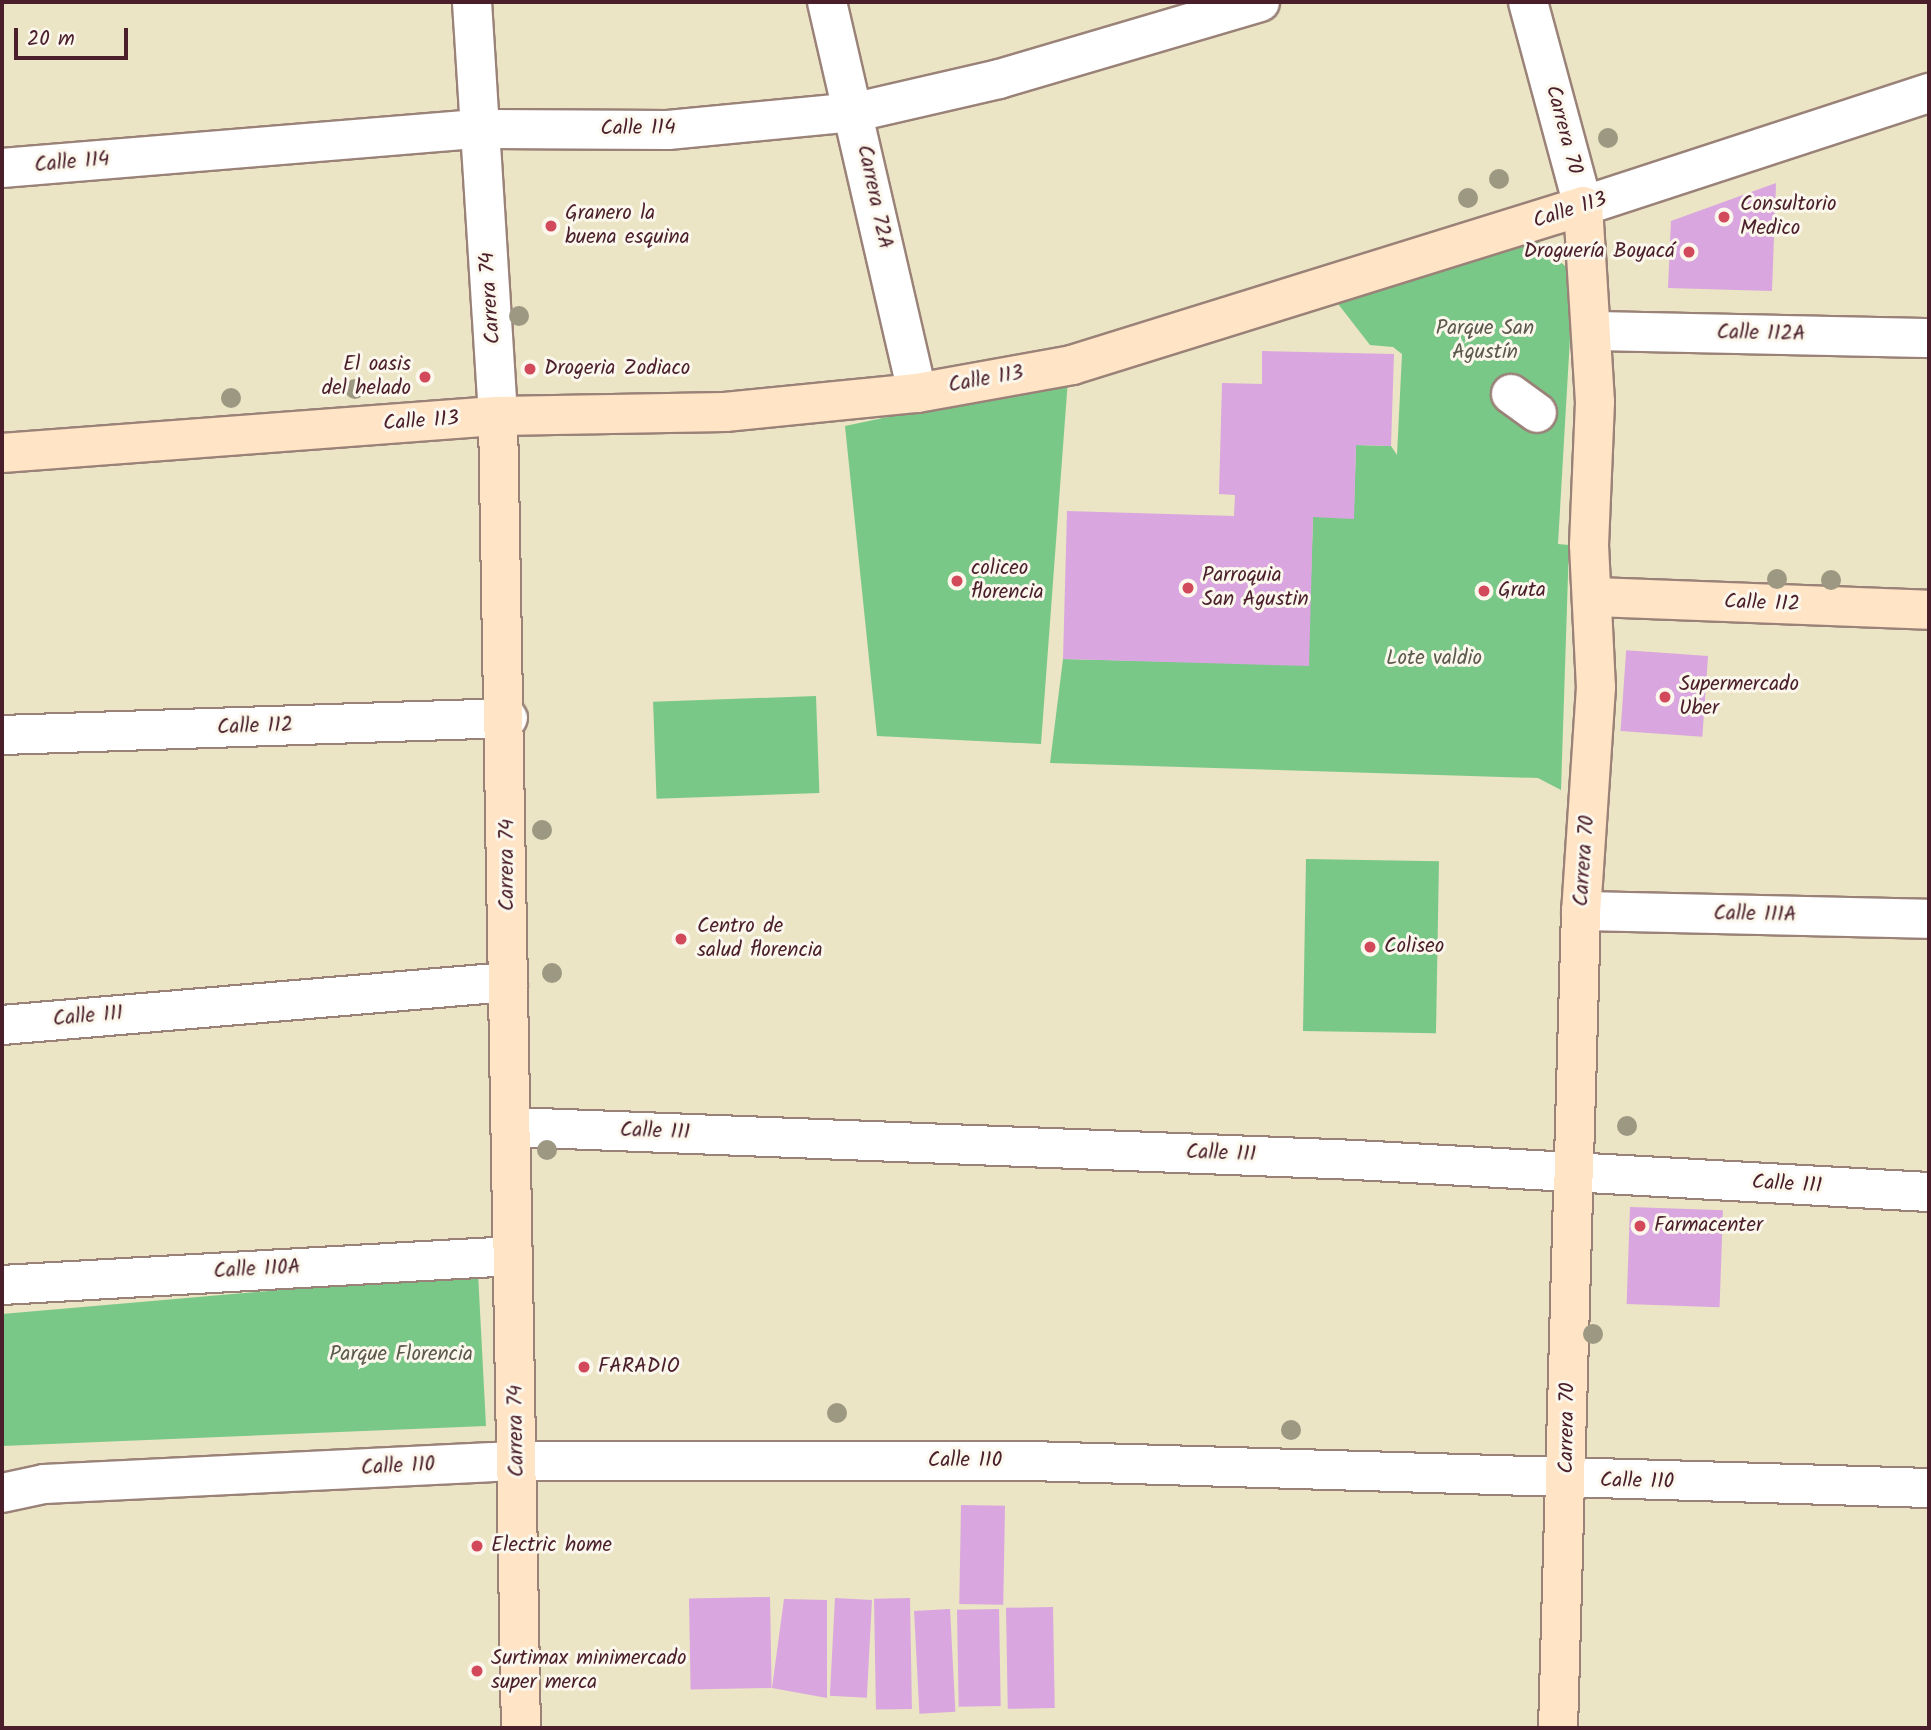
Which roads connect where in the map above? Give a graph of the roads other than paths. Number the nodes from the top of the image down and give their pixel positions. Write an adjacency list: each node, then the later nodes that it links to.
1 (472, 2): 7 (street, Carrera 74)
2 (827, 2): 6 (street, Carrera 72A)
3 (1260, 2): 6 (street, Calle 114)
4 (1528, 2): 9 (street, Carrera 70)
5 (1929, 93): 9 (street, Calle 113)
6 (856, 112): 7 (street, Calle 114); 12 (street, Carrera 72A)
7 (480, 129): 8 (street, Calle 114); 13 (street, Carrera 74)
8 (2, 169)
9 (1583, 206): 10 (street, Carrera 70); 12 (street, Calle 113)
10 (1592, 331): 11 (street, Calle 112A); 15 (street, Carrera 70)
11 (1929, 338)
12 (917, 393): 13 (street, Calle 113)
13 (498, 416): 14 (street, Calle 113); 17 (street, Carrera 74)
14 (2, 453)
15 (1595, 597): 16 (street, Calle 112); 19 (street, Carrera 70)
16 (1929, 610)
17 (508, 718): 18 (street, Calle 112); 21 (street, Carrera 74)
18 (2, 736)
19 (1581, 911): 20 (street, Calle 111A); 24 (street, Carrera 70)
20 (1929, 919)
21 (508, 982): 22 (street, Calle 111); 23 (street, Carrera 74)
22 (2, 1024)
23 (513, 1128): 24 (street, Calle 111); 26 (street, Carrera 74)
24 (1574, 1176): 25 (street, Calle 111); 29 (street, Carrera 70)
25 (1929, 1192)
26 (512, 1256): 27 (street, Calle 110A); 28 (street, Carrera 74)
27 (2, 1285)
28 (518, 1461): 29 (street, Calle 110); 31 (street, Calle 110); 32 (street, Carrera 74)
29 (1566, 1481): 30 (street, Calle 110); 33 (street, Carrera 70)
30 (1929, 1488)
31 (2, 1493)
32 (521, 1728)
33 (1558, 1728)

